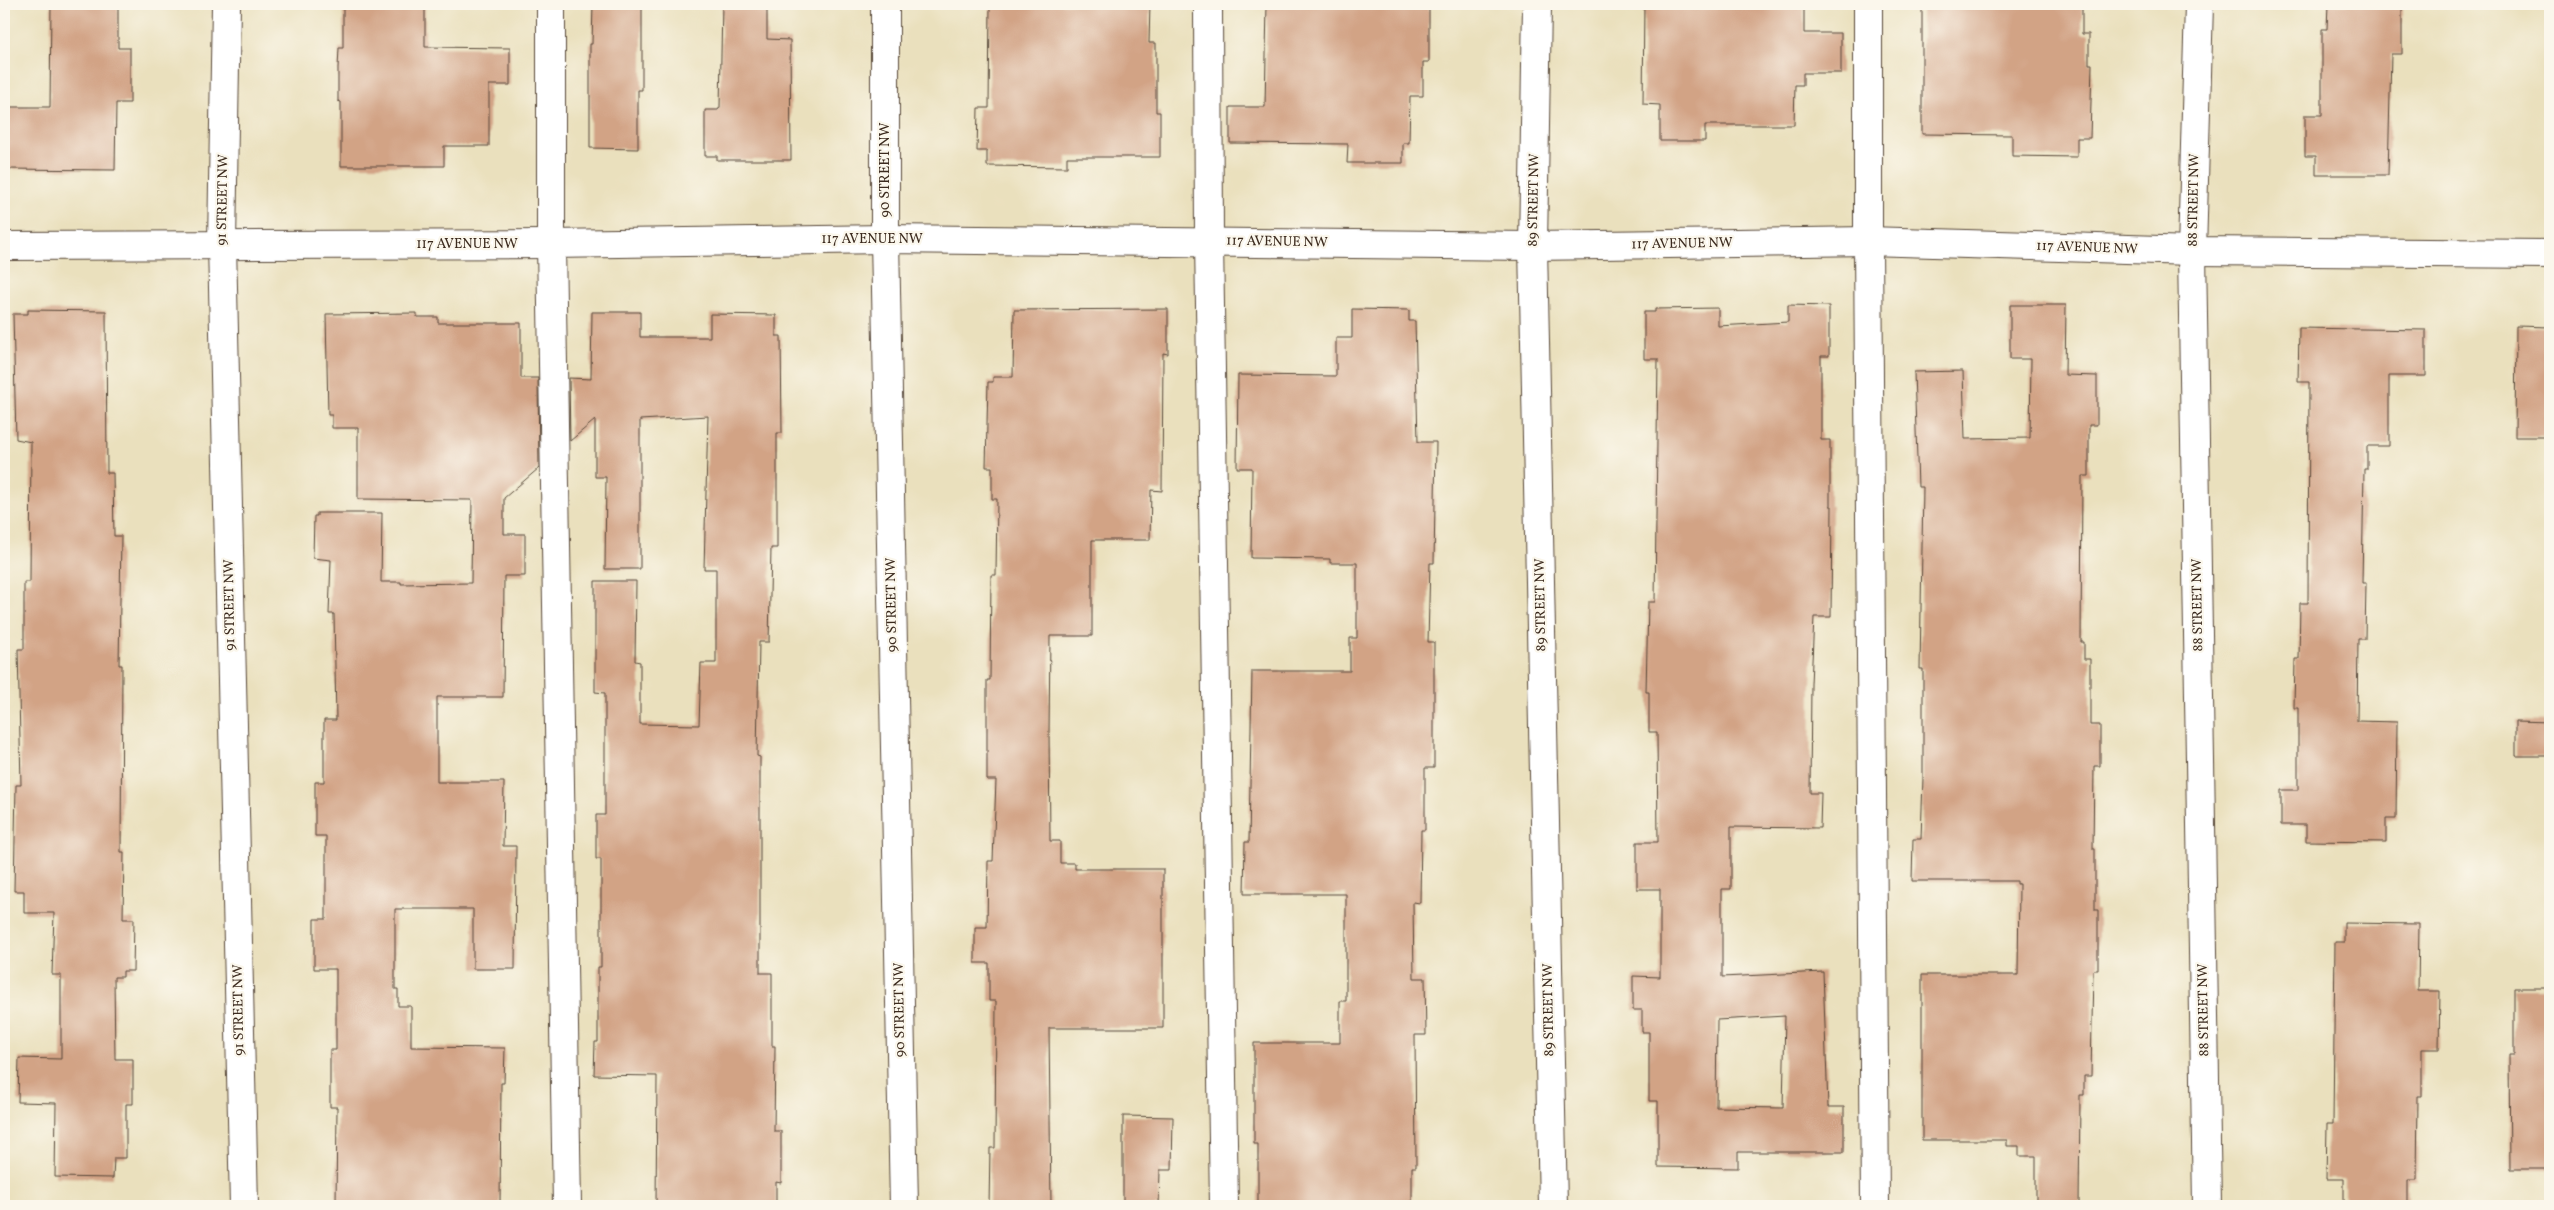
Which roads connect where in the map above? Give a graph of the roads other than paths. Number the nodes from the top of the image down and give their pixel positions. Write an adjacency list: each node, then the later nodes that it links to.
1 (226, 4): 11 (street, 91 STREET NW)
2 (551, 4): 12 (street)
3 (885, 4): 8 (street, 90 STREET NW)
4 (1208, 4): 9 (street)
5 (1537, 4): 14 (street, 89 STREET NW)
6 (1868, 4): 10 (street)
7 (2198, 4): 15 (street, 88 STREET NW)
8 (885, 238): 9 (street, 117 AVENUE NW); 12 (street, 117 AVENUE NW); 19 (street, 90 STREET NW)
9 (1209, 242): 14 (street, 117 AVENUE NW); 20 (street)
10 (1868, 242): 14 (street, 117 AVENUE NW); 15 (street, 117 AVENUE NW); 22 (street)
11 (222, 244): 12 (street, 117 AVENUE NW); 13 (street, 117 AVENUE NW); 17 (street, 91 STREET NW)
12 (551, 244): 18 (street)
13 (4, 246)
14 (1534, 246): 21 (street, 89 STREET NW)
15 (2192, 251): 16 (street, 117 AVENUE NW); 23 (street, 88 STREET NW)
16 (2550, 254)
17 (244, 1206)
18 (567, 1206)
19 (904, 1206)
20 (1224, 1206)
21 (1553, 1206)
22 (1875, 1206)
23 (2207, 1206)

